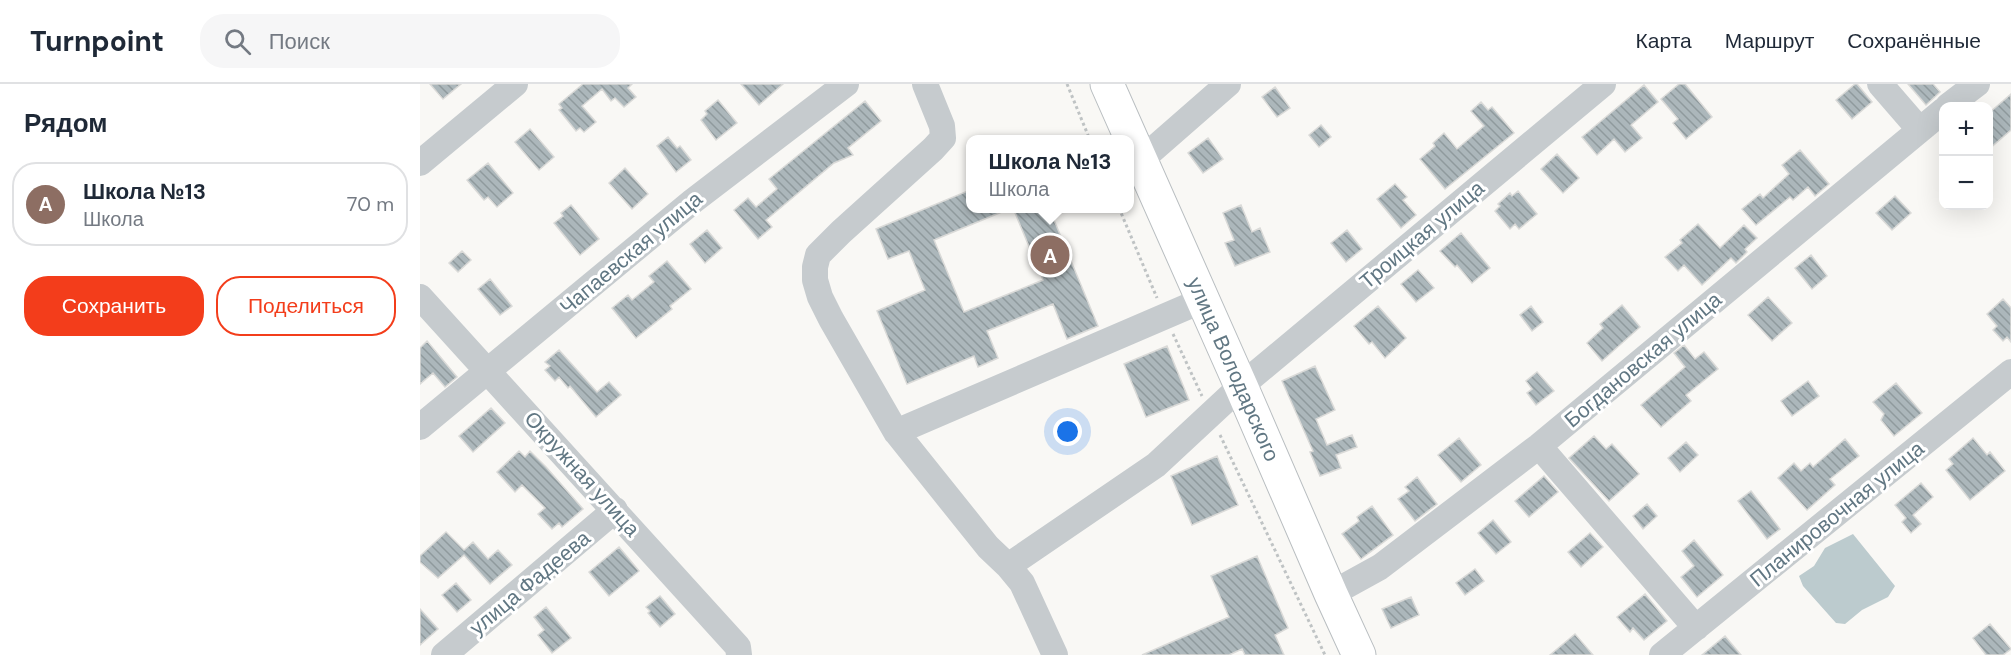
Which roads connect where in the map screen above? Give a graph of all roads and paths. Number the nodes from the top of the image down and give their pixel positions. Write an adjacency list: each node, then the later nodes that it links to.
1 (515, 84): 17 (street)
2 (846, 84): 20 (street, Чапаевская улица)
3 (925, 84): 24 (street)
4 (1067, 84): 13 (path)
5 (1107, 84): 14 (main road, улица Володарского)
6 (1228, 84): 16 (street)
7 (1603, 84): 22 (street, Троицкая улица)
8 (1880, 84): 12 (street)
9 (1977, 84): 10 (street)
10 (1953, 102)
11 (1939, 114): 12 (street, Богдановская улица)
12 (1919, 129): 25 (street, Богдановская улица)
13 (1088, 135)
14 (1130, 135)
15 (1134, 144): 16 (main road, улица Володарского)
16 (1141, 160): 19 (main road, улица Володарского)
17 (420, 163)
18 (420, 297): 20 (street, Окружная улица)
19 (1203, 300): 22 (main road, улица Володарского); 24 (street)
20 (488, 371): 23 (street, Чапаевская улица); 26 (street, Окружная улица)
21 (2011, 372): 29 (street, Планировочная улица)
22 (1241, 386): 27 (street, Троицкая улица); 28 (main road, улица Володарского)
23 (420, 427)
24 (896, 432): 27 (street)
25 (1539, 446): 28 (street, Богдановская улица); 29 (street)
26 (615, 510): 30 (street, улица Фадеева); 31 (street, Окружная улица)
27 (1008, 566): 32 (street)
28 (1331, 594): 33 (main road, улица Володарского)
29 (1696, 628): 34 (street, Планировочная улица)
30 (444, 655)
31 (739, 655)
32 (1055, 655)
33 (1359, 655)
34 (1662, 655)

